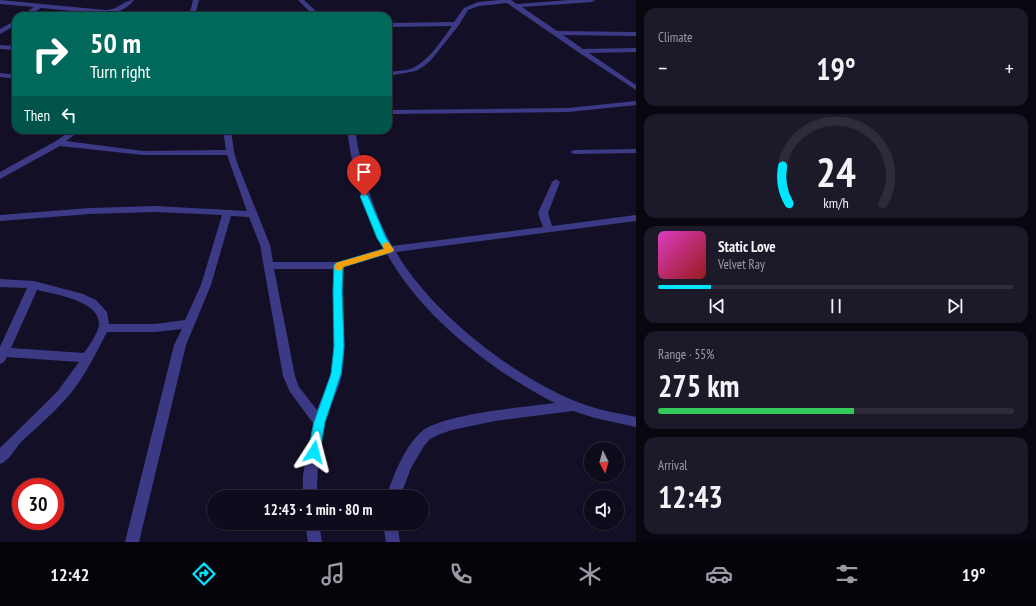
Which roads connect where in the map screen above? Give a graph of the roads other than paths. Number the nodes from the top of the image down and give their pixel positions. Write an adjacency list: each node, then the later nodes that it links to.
1 (131, 0): 11 (street)
2 (196, 0): 12 (street)
3 (301, 0): 13 (street)
4 (508, 0): 8 (street); 15 (street)
5 (592, 0): 8 (street)
6 (0, 2): 7 (street)
7 (38, 6): 9 (street); 10 (street)
8 (517, 6): 18 (street)
9 (30, 12)
10 (98, 12)
11 (117, 12)
12 (193, 12)
13 (314, 12)
14 (12, 24): 17 (street)
15 (456, 24): 16 (street); 24 (street)
16 (392, 25)
17 (0, 32)
18 (557, 33): 19 (street); 23 (street)
19 (636, 34)
20 (0, 47): 21 (street)
21 (12, 48)
22 (636, 50): 23 (street)
23 (580, 51): 27 (street)
24 (392, 73)
25 (0, 75): 26 (street)
26 (12, 77)
27 (636, 88)
28 (636, 103): 29 (street)
29 (392, 112)
30 (71, 134): 33 (street)
31 (228, 134): 35 (street)
32 (352, 134): 44 (street)
33 (59, 143): 35 (street); 37 (street)
34 (636, 151): 36 (street)
35 (230, 152): 40 (street)
36 (574, 152)
37 (0, 176)
38 (556, 182): 43 (street)
39 (227, 213): 40 (street); 41 (street); 49 (street)
40 (252, 214): 46 (street)
41 (0, 218)
42 (636, 218): 43 (street)
43 (548, 228): 44 (street)
44 (389, 250): 45 (street); 53 (street)
45 (339, 265): 46 (street); 54 (street)
46 (270, 266): 54 (street)
47 (0, 282): 48 (street)
48 (34, 285): 50 (street); 51 (street)
49 (188, 324): 50 (street); 61 (street)
50 (104, 328): 52 (street)
51 (1, 355): 52 (street)
52 (87, 358): 56 (street)
53 (573, 406): 55 (street); 58 (street)
54 (319, 422): 57 (street)
55 (636, 422)
56 (0, 458)
57 (310, 490)
58 (396, 490)
59 (313, 530): 62 (street)
60 (391, 530): 63 (street)
61 (132, 542)
62 (315, 542)
63 (393, 542)

